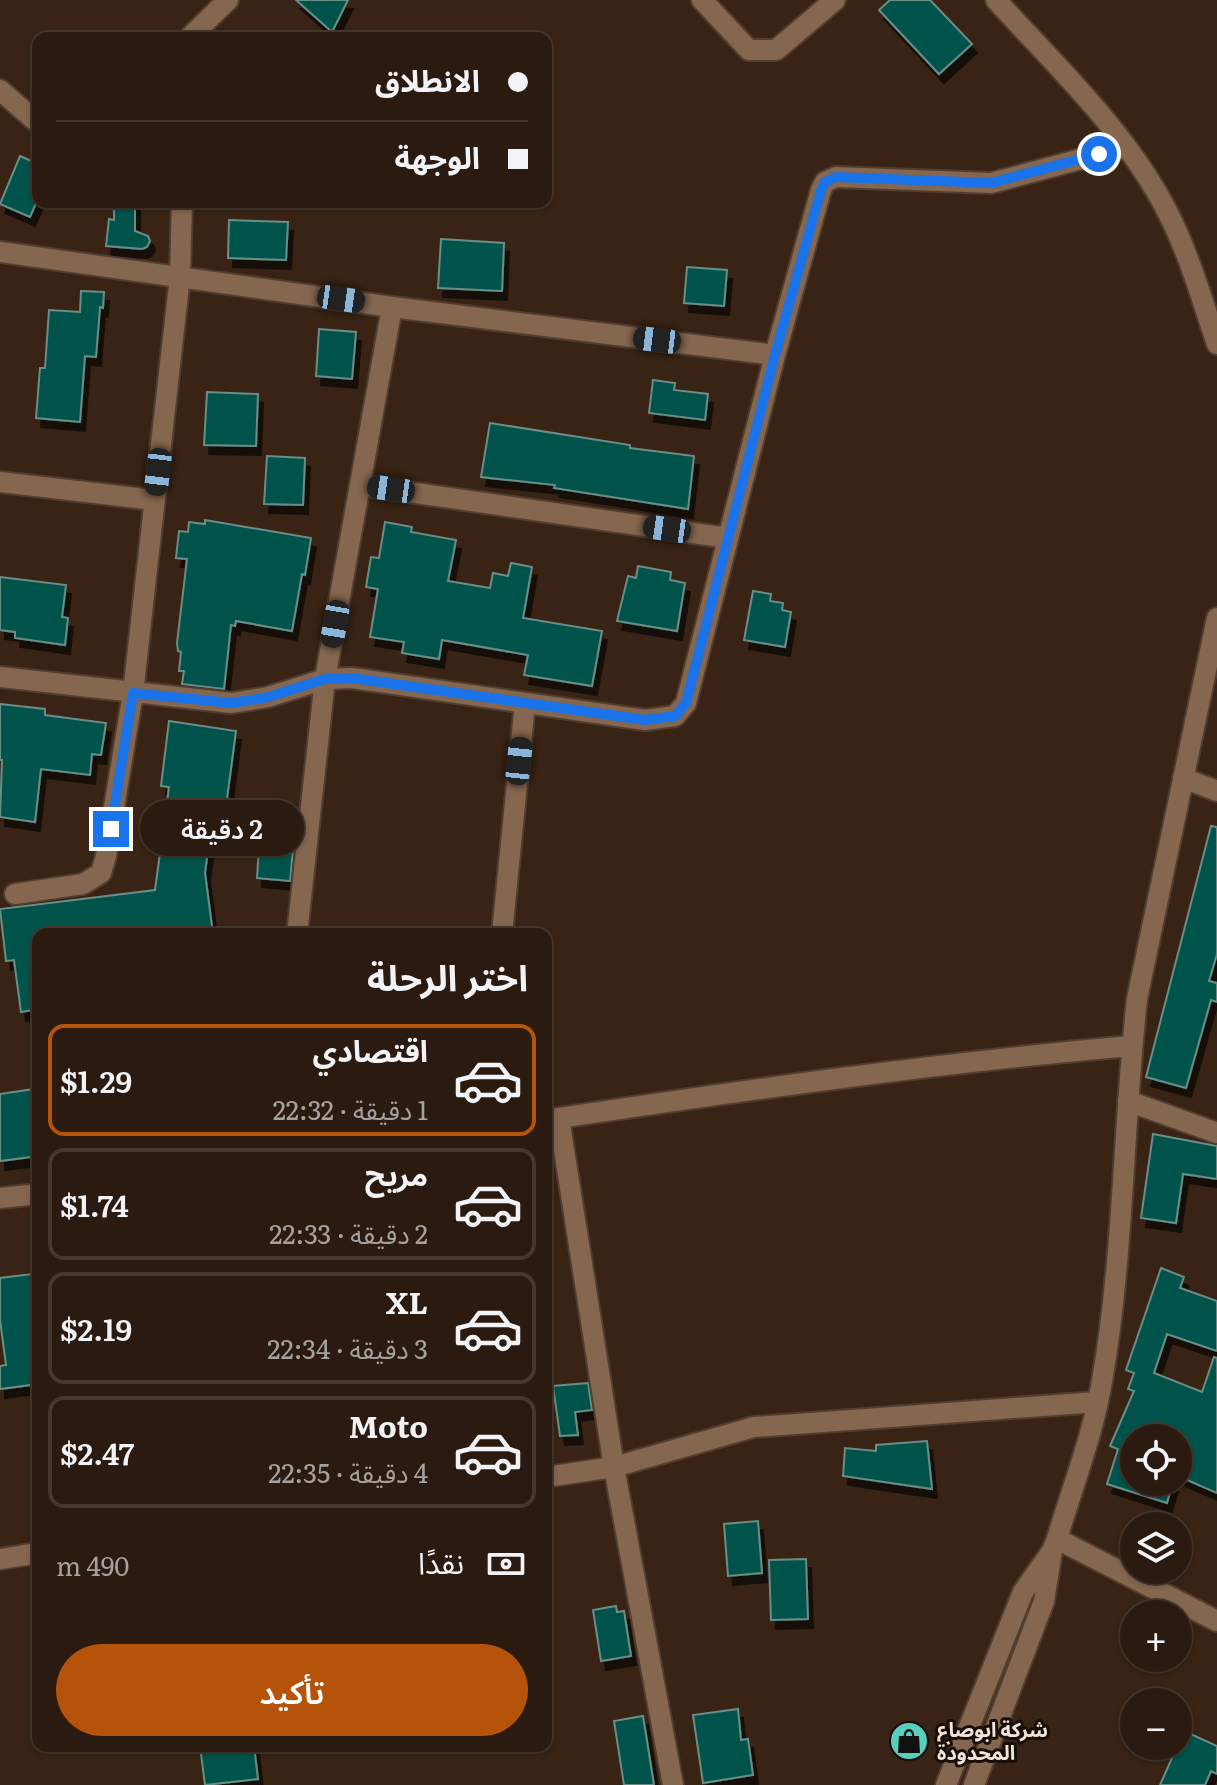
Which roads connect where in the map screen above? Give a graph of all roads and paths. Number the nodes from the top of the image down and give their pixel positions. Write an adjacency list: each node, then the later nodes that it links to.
1 (702, 0): 2 (street)
2 (835, 0)
3 (996, 0): 8 (street)
4 (225, 1): 5 (street)
5 (195, 32)
6 (0, 90): 7 (street)
7 (32, 118)
8 (1126, 147): 13 (street); 14 (street)
9 (182, 208): 11 (street)
10 (0, 252): 11 (street)
11 (180, 276): 12 (street); 17 (street)
12 (392, 307): 14 (street); 16 (street)
13 (1217, 344)
14 (775, 355): 18 (street)
15 (0, 482): 17 (street)
16 (360, 485): 18 (street); 21 (street)
17 (154, 500): 22 (street)
18 (728, 538): 23 (street)
19 (1217, 618): 24 (street)
20 (0, 677): 22 (street)
21 (325, 679): 22 (street); 23 (street); 27 (street)
22 (133, 693): 26 (street)
23 (525, 703): 28 (street)
24 (1183, 778): 25 (street); 29 (street)
25 (1217, 791)
26 (15, 894)
27 (298, 928)
28 (503, 928)
29 (1131, 1046): 30 (street); 31 (street)
30 (1128, 1101): 32 (street); 35 (street)
31 (552, 1119): 36 (street)
32 (1217, 1133)
33 (32, 1195): 34 (street)
34 (0, 1198)
35 (1097, 1402): 36 (street); 38 (street)
36 (614, 1467): 37 (street); 42 (street)
37 (552, 1476)
38 (1054, 1545): 41 (street); 43 (street); 44 (street)
39 (32, 1554): 40 (street)
40 (0, 1559)
41 (1217, 1621)
42 (673, 1785)
43 (946, 1785)
44 (974, 1785)

